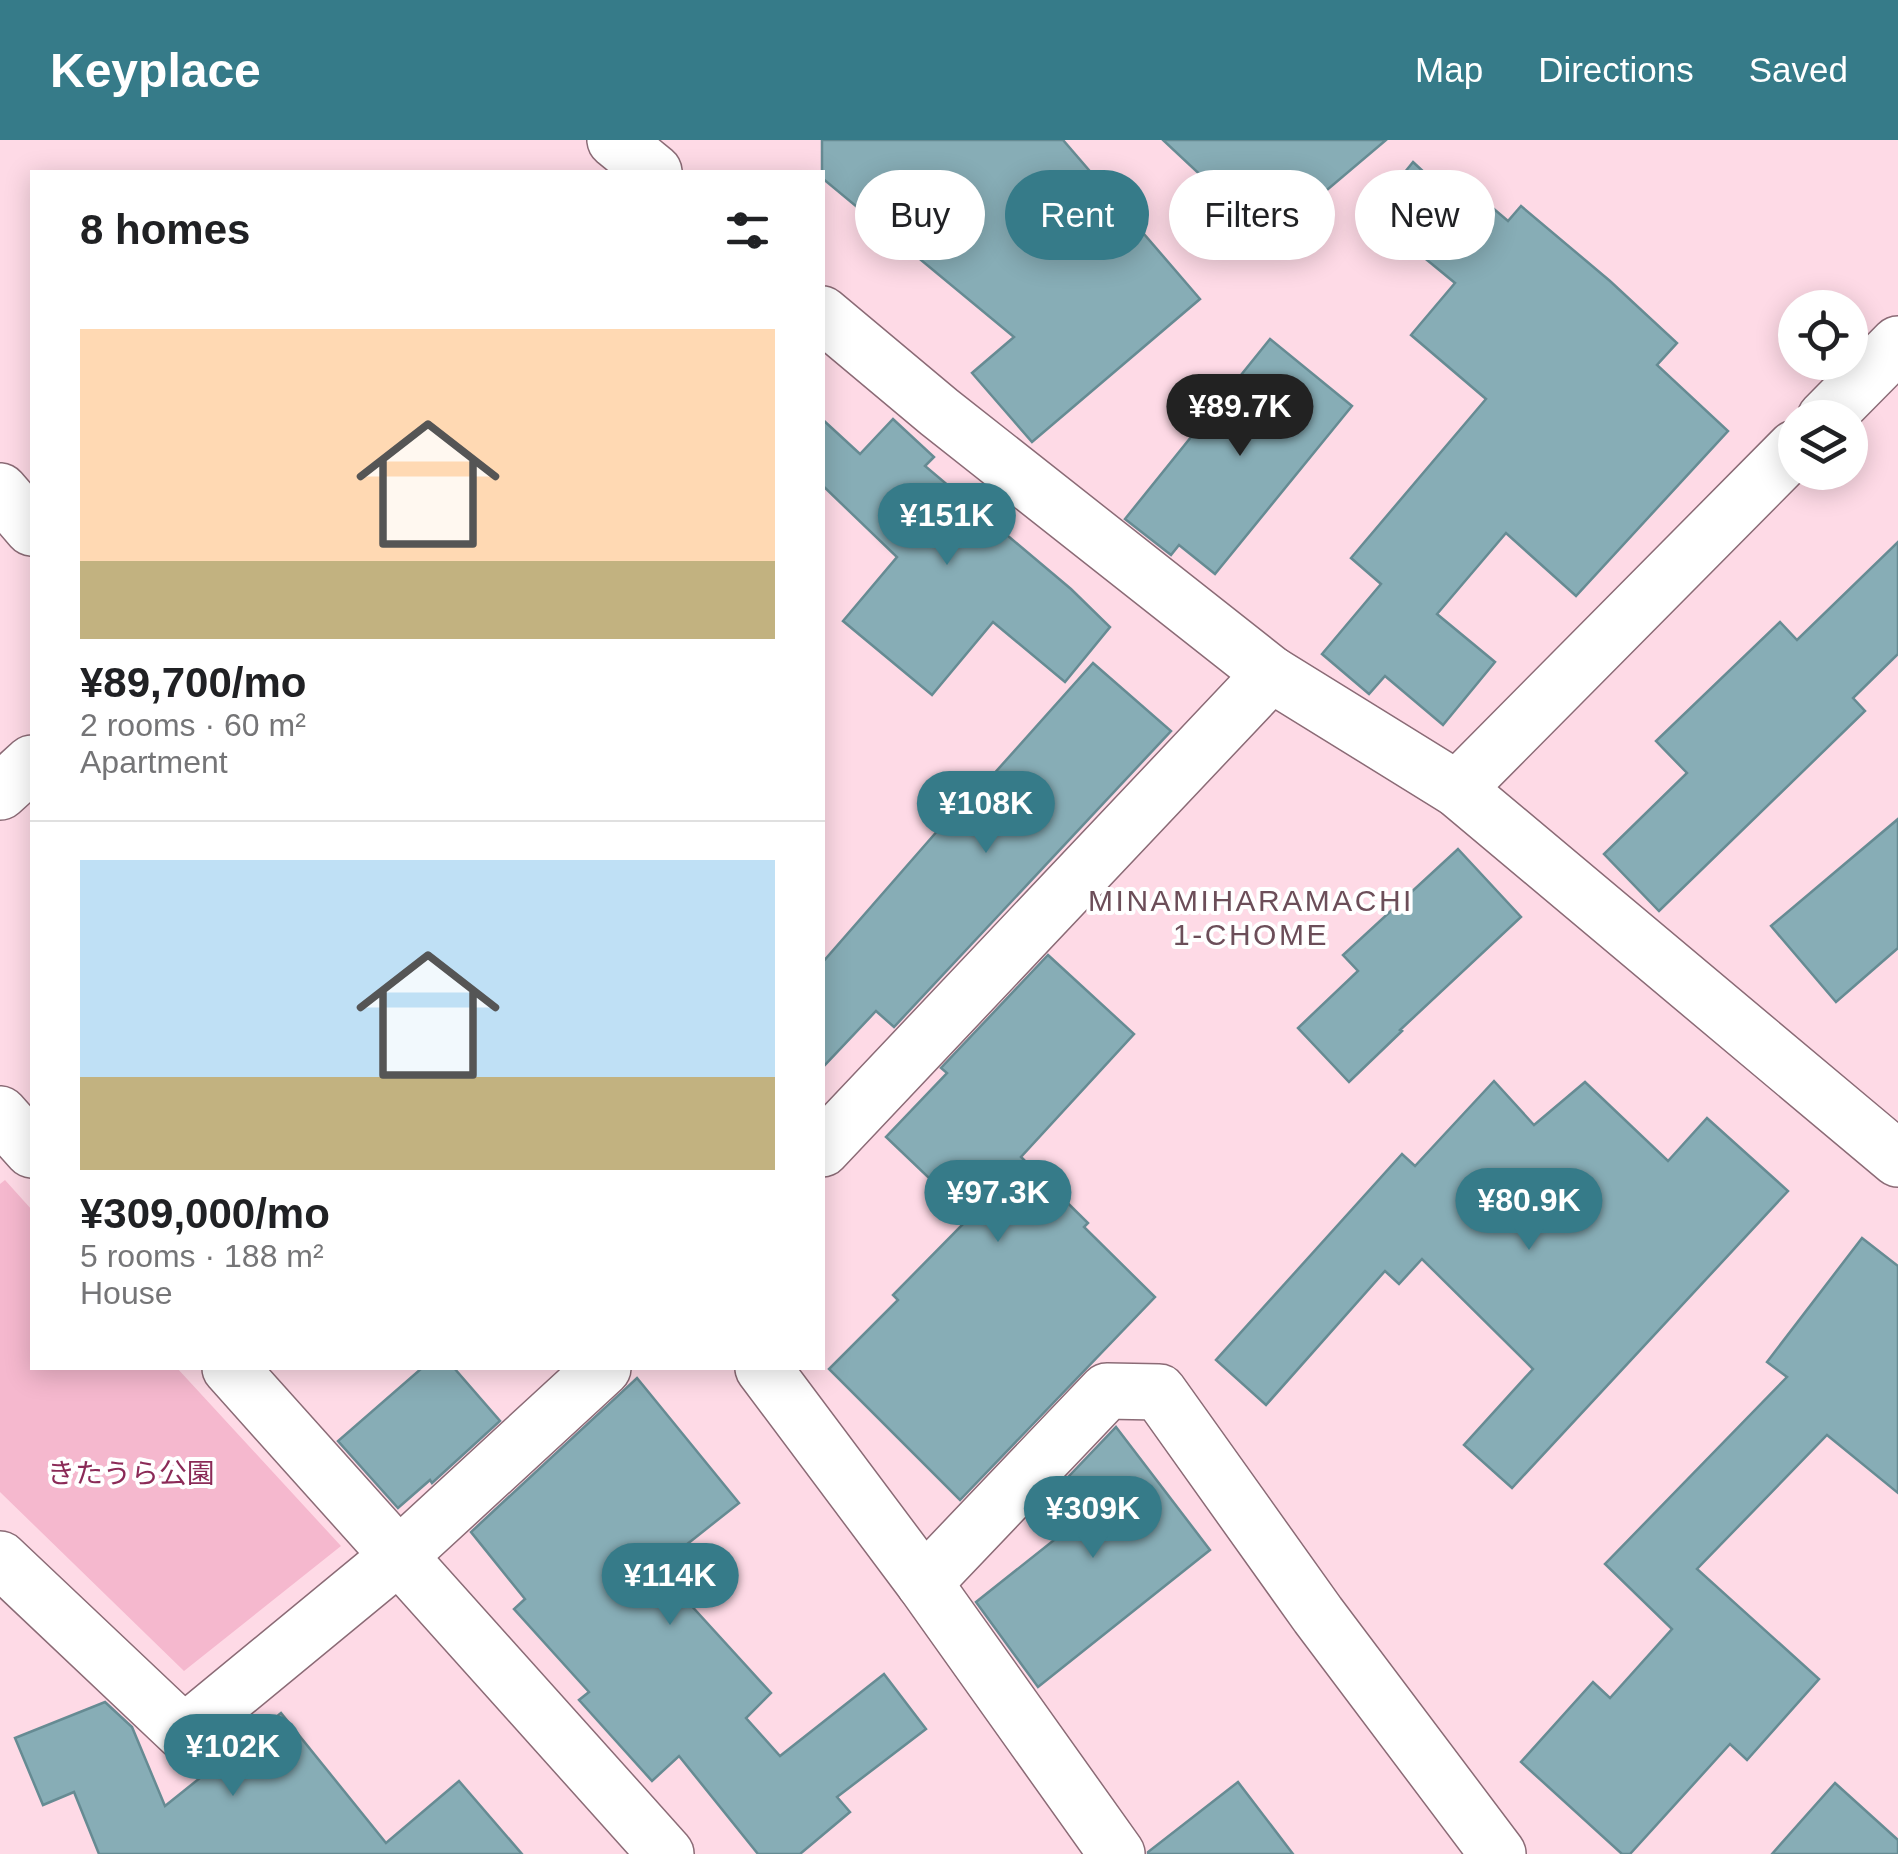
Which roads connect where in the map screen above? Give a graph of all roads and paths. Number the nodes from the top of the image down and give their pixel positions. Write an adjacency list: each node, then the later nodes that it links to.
1 (615, 140): 2 (lane)
2 (652, 170)
3 (825, 320): 9 (lane)
4 (1898, 344): 5 (lane)
5 (1843, 400)
6 (1778, 465): 11 (lane)
7 (0, 491): 8 (lane)
8 (30, 526)
9 (1270, 674): 11 (lane); 14 (lane)
10 (30, 765): 12 (lane)
11 (1457, 789): 16 (lane)
12 (0, 792)
13 (0, 1114): 15 (lane)
14 (825, 1145)
15 (30, 1148)
16 (1898, 1160)
17 (232, 1370): 20 (lane)
18 (601, 1370): 20 (lane)
19 (764, 1370): 22 (lane)
20 (400, 1555): 21 (lane); 23 (lane)
21 (0, 1559)
22 (924, 1584): 24 (lane); 25 (lane)
23 (666, 1854)
24 (1117, 1854)
25 (1498, 1854)

